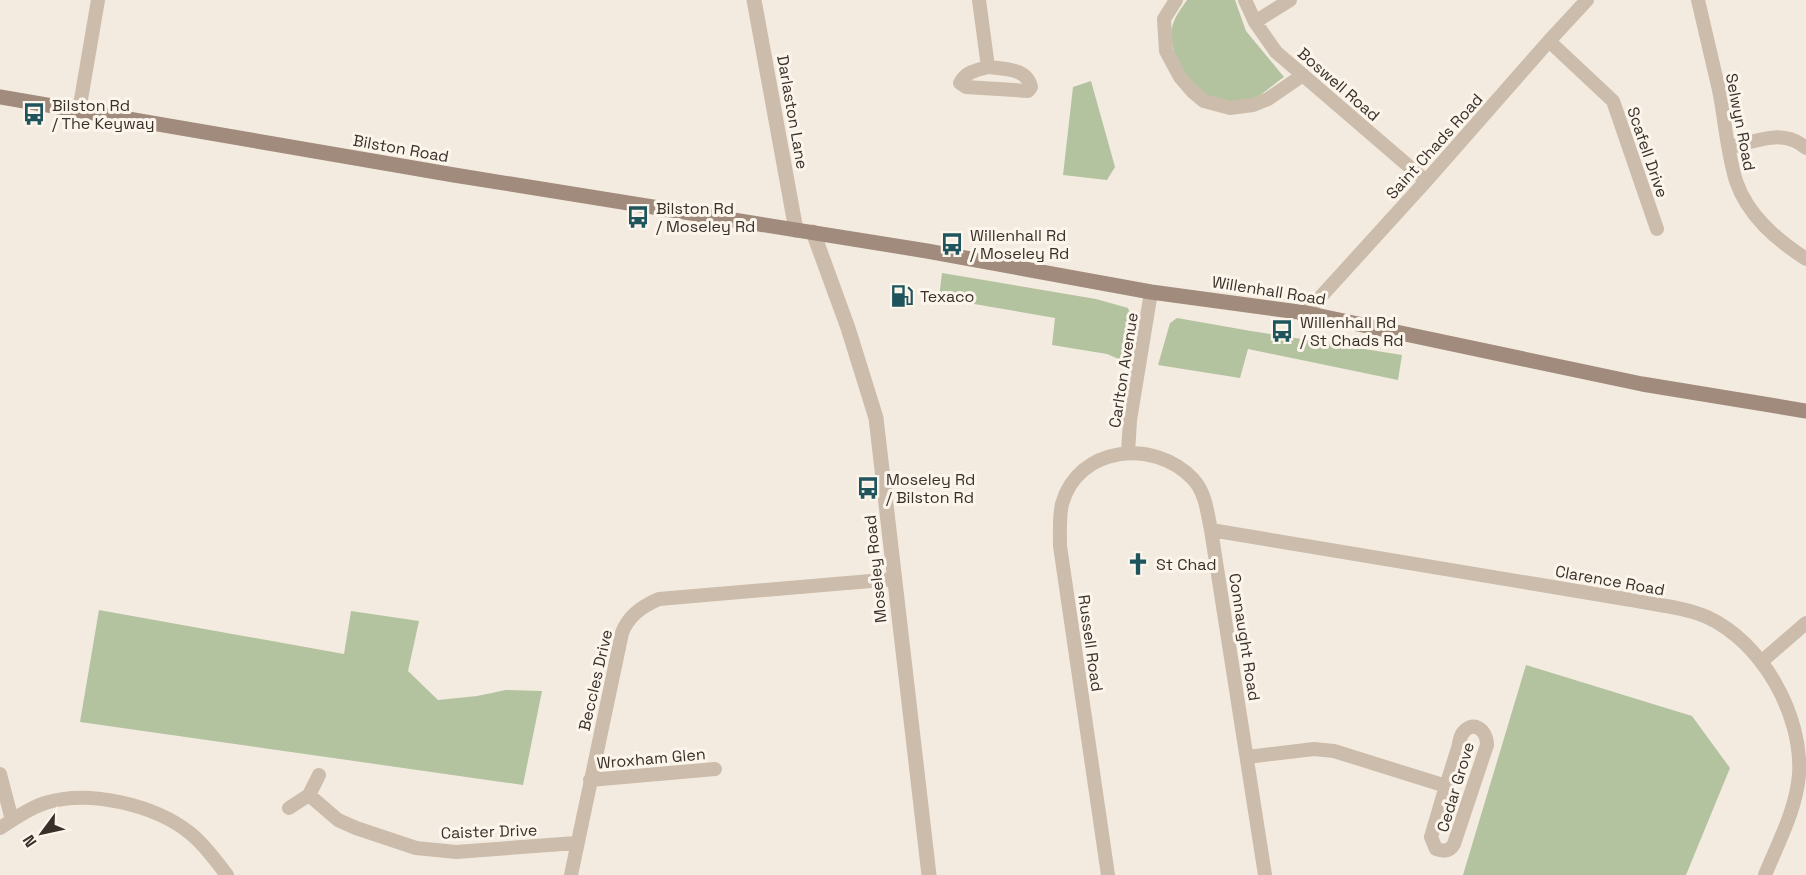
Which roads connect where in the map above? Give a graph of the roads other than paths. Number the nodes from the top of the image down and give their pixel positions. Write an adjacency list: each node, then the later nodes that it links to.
1 (98, 0): 14 (street)
2 (754, 0): 19 (street, Darlaston Lane)
3 (979, 0): 11 (street)
4 (1176, 0): 12 (street)
5 (1245, 0): 9 (street, Boswell Road)
6 (1290, 0): 9 (street)
7 (1587, 0): 10 (street, Saint Chads Road)
8 (1698, 0): 15 (street, Selwyn Road)
9 (1255, 22): 12 (street, Boswell Road)
10 (1548, 41): 17 (street, Saint Chads Road); 18 (street, Scafell Drive)
11 (988, 67)
12 (1303, 75): 17 (street, Boswell Road)
13 (0, 97): 14 (main road, Bilston Road)
14 (79, 111): 19 (main road, Bilston Road)
15 (1729, 148): 16 (street); 21 (street, Selwyn Road)
16 (1806, 148)
17 (1426, 181): 23 (street, Saint Chads Road)
18 (1657, 229)
19 (796, 230): 20 (main road, Willenhall Road)
20 (813, 232): 22 (main road, Willenhall Road); 27 (street, Moseley Road)
21 (1806, 259)
22 (1152, 292): 23 (main road, Willenhall Road); 25 (street, Carlton Avenue)
23 (1306, 312): 24 (main road, Willenhall Road)
24 (1806, 411)
25 (1128, 453): 26 (street, Connaught Road); 43 (street, Russell Road)
26 (1211, 530): 29 (street, Clarence Road); 30 (street, Connaught Road)
27 (894, 579): 34 (street, Beccles Drive); 42 (street, Moseley Road)
28 (1806, 623): 29 (street)
29 (1761, 662): 45 (street, Clarence Road)
30 (1247, 757): 35 (street, Cedar Grove); 44 (street, Connaught Road)
31 (715, 769): 34 (street, Wroxham Glen)
32 (0, 774): 38 (street)
33 (319, 775): 36 (street)
34 (590, 780): 39 (street, Beccles Drive)
35 (1446, 786): 35 (street, Cedar Grove)
36 (309, 795): 37 (street); 39 (street, Caister Drive)
37 (289, 808)
38 (6, 824): 40 (street)
39 (576, 843): 41 (street, Beccles Drive)
40 (227, 875)
41 (571, 875)
42 (929, 875)
43 (1108, 875)
44 (1265, 875)
45 (1765, 875)

